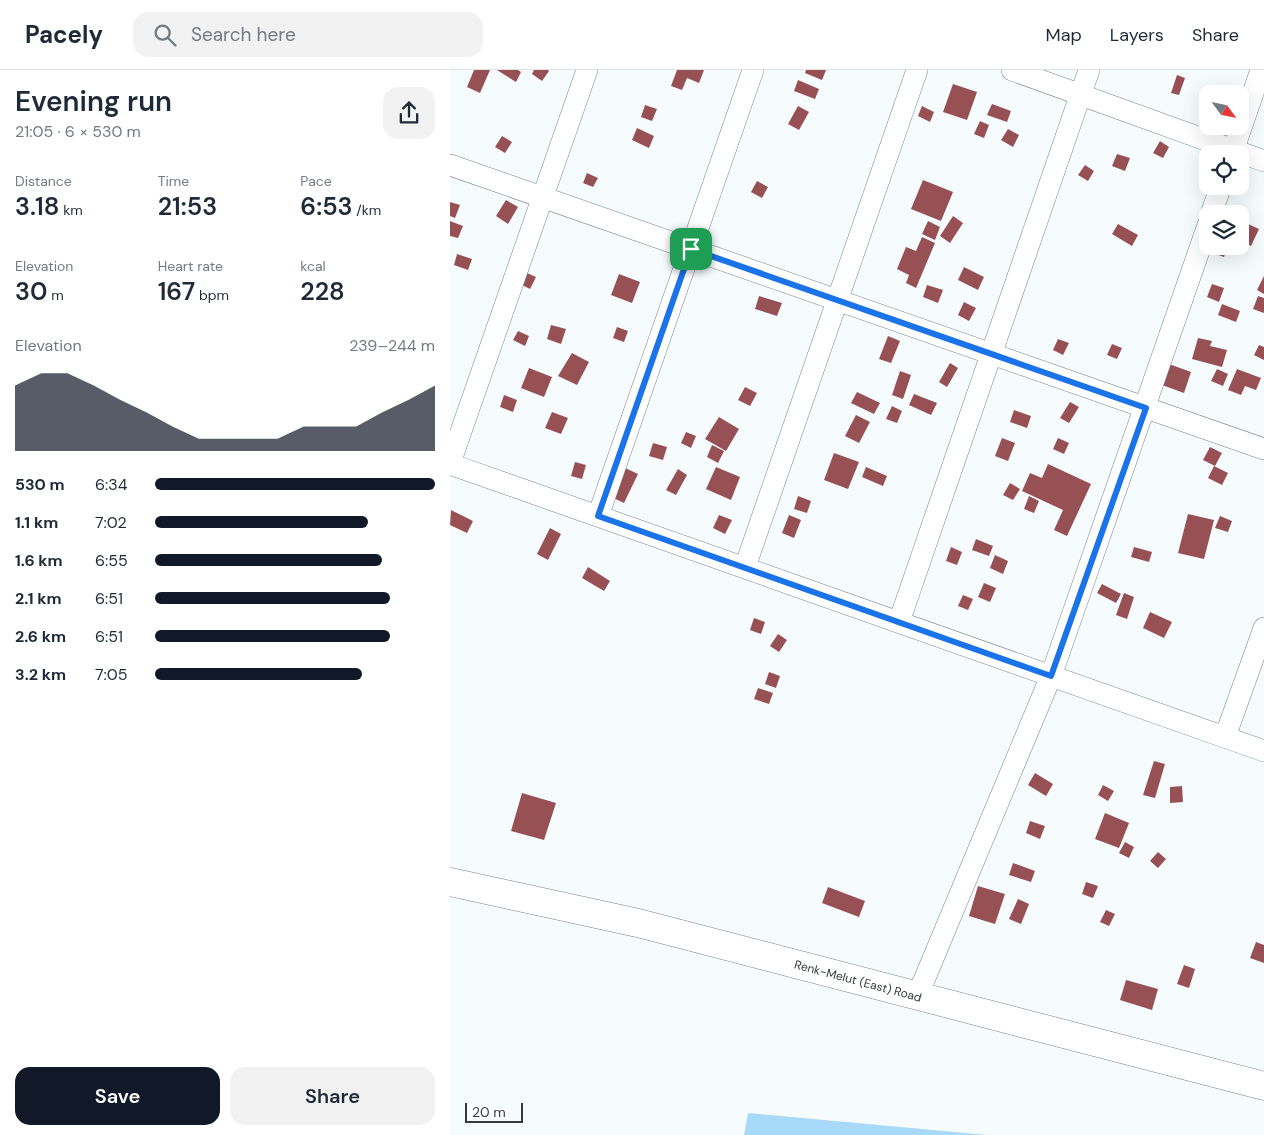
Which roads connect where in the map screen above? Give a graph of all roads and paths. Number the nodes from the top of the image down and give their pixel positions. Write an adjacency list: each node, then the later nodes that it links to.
1 (587, 70): 13 (street)
2 (753, 70): 14 (street)
3 (917, 70): 16 (street)
4 (1012, 70): 7 (street)
5 (1089, 70): 7 (street)
6 (1261, 70): 9 (street)
7 (1080, 94): 8 (street); 17 (street)
8 (1214, 145)
9 (1234, 145)
10 (1249, 157): 11 (street)
11 (1264, 161)
12 (450, 165): 13 (street)
13 (542, 197): 14 (street); 20 (street)
14 (691, 249): 16 (street); 21 (street)
15 (1199, 252): 18 (street)
16 (838, 300): 17 (street); 22 (street)
17 (992, 354): 18 (street); 23 (street)
18 (1146, 408): 19 (street); 25 (street)
19 (1264, 449)
20 (450, 463): 21 (street)
21 (598, 516): 22 (street)
22 (745, 567): 23 (street)
23 (899, 622): 25 (street)
24 (1264, 628): 26 (street)
25 (1051, 676): 26 (street); 29 (street)
26 (1225, 737): 27 (street)
27 (1264, 751)
28 (450, 882): 29 (main road, Renk-Melut (East) Road)
29 (917, 997): 30 (main road, Renk-Melut (East) Road)
30 (1264, 1086)

